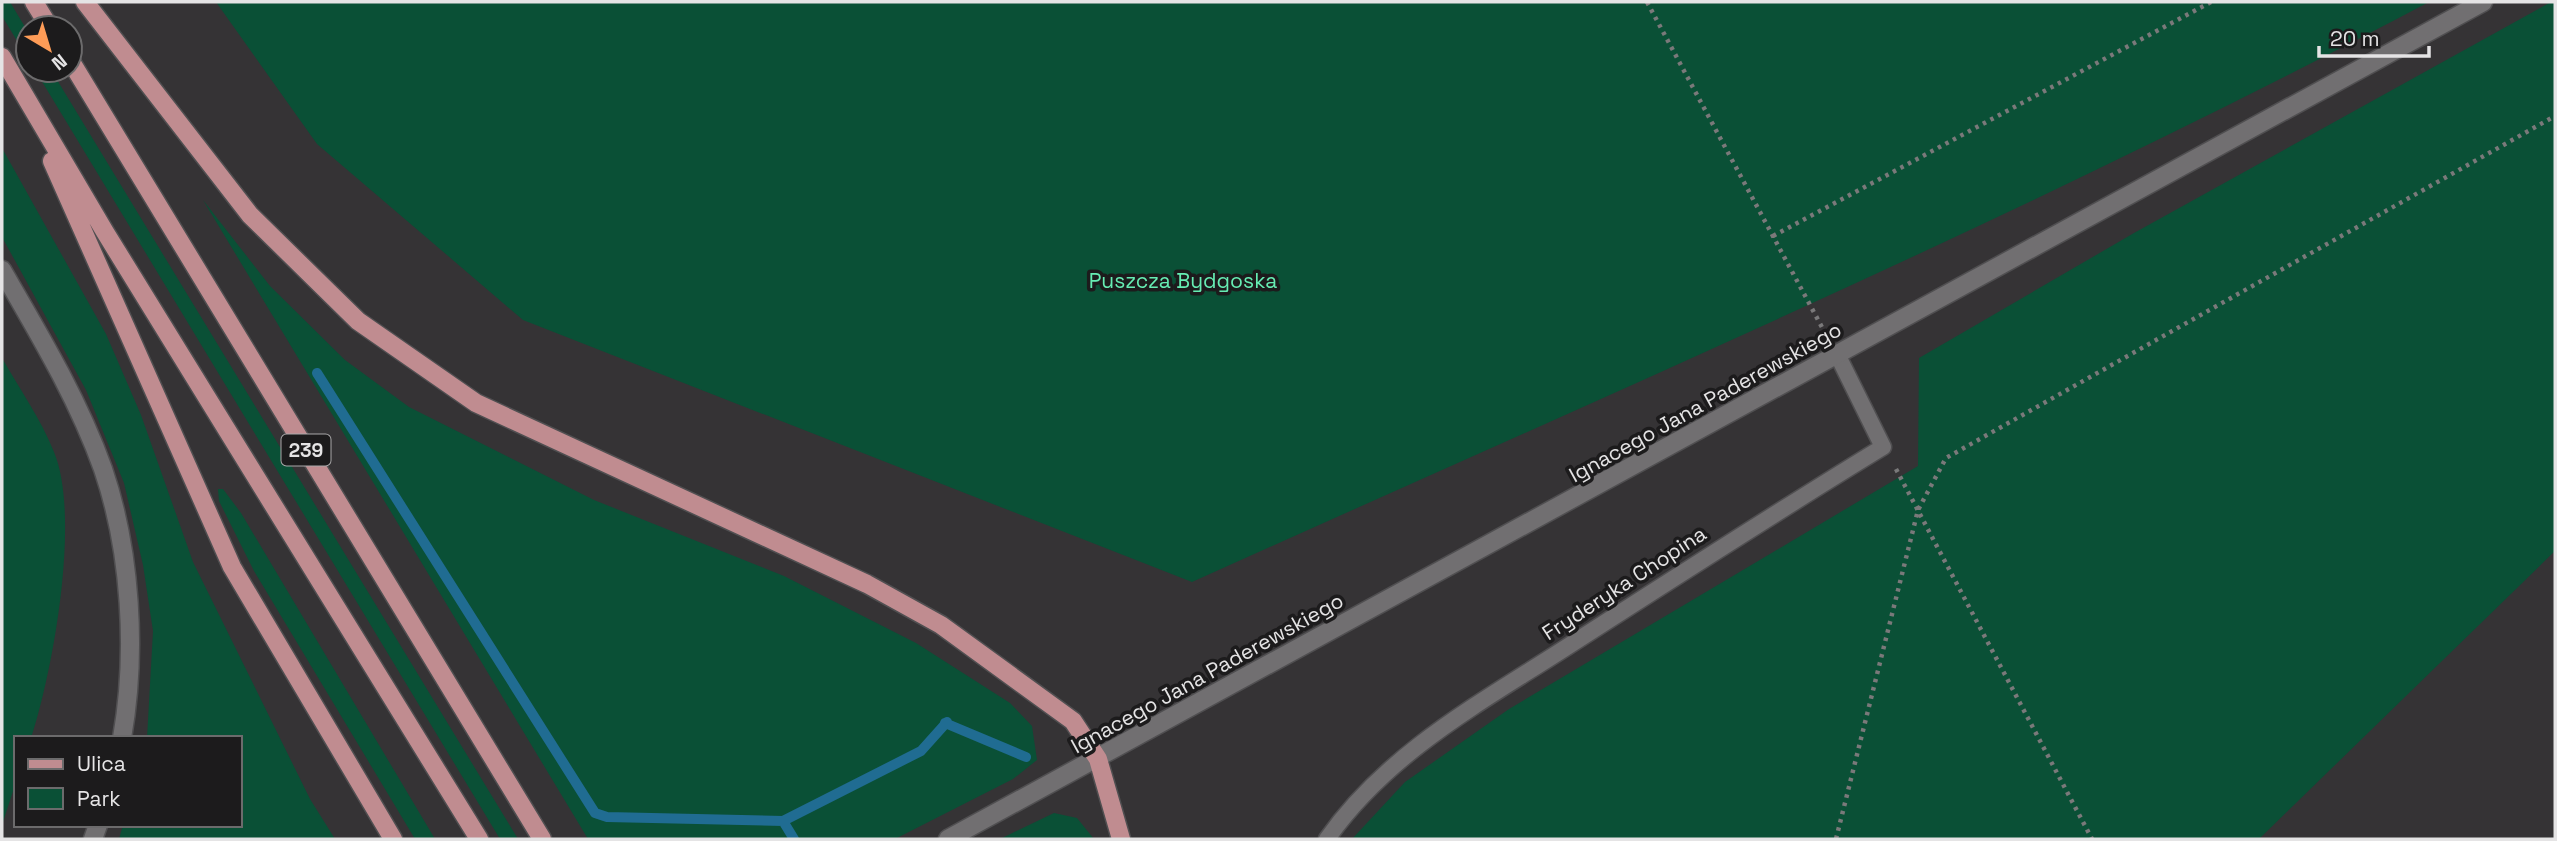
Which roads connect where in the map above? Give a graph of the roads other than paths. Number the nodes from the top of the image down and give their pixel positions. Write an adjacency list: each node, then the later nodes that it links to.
1 (85, 2): 11 (main road)
2 (2483, 2): 9 (street, Ignacego Jana Paderewskiego)
3 (2, 57): 4 (main road, 239)
4 (14, 78)
5 (84, 83): 14 (main road, 239)
6 (17, 84): 12 (main road)
7 (18, 84): 13 (main road, 239)
8 (2, 270): 10 (street)
9 (1838, 356): 11 (street, Ignacego Jana Paderewskiego); 17 (lane, Fryderyka Chopina)
10 (122, 736)
11 (1098, 759): 15 (street, Ignacego Jana Paderewskiego); 16 (main road)
12 (393, 839)
13 (479, 839)
14 (542, 839)
15 (948, 839)
16 (1121, 839)
17 (1327, 839)

